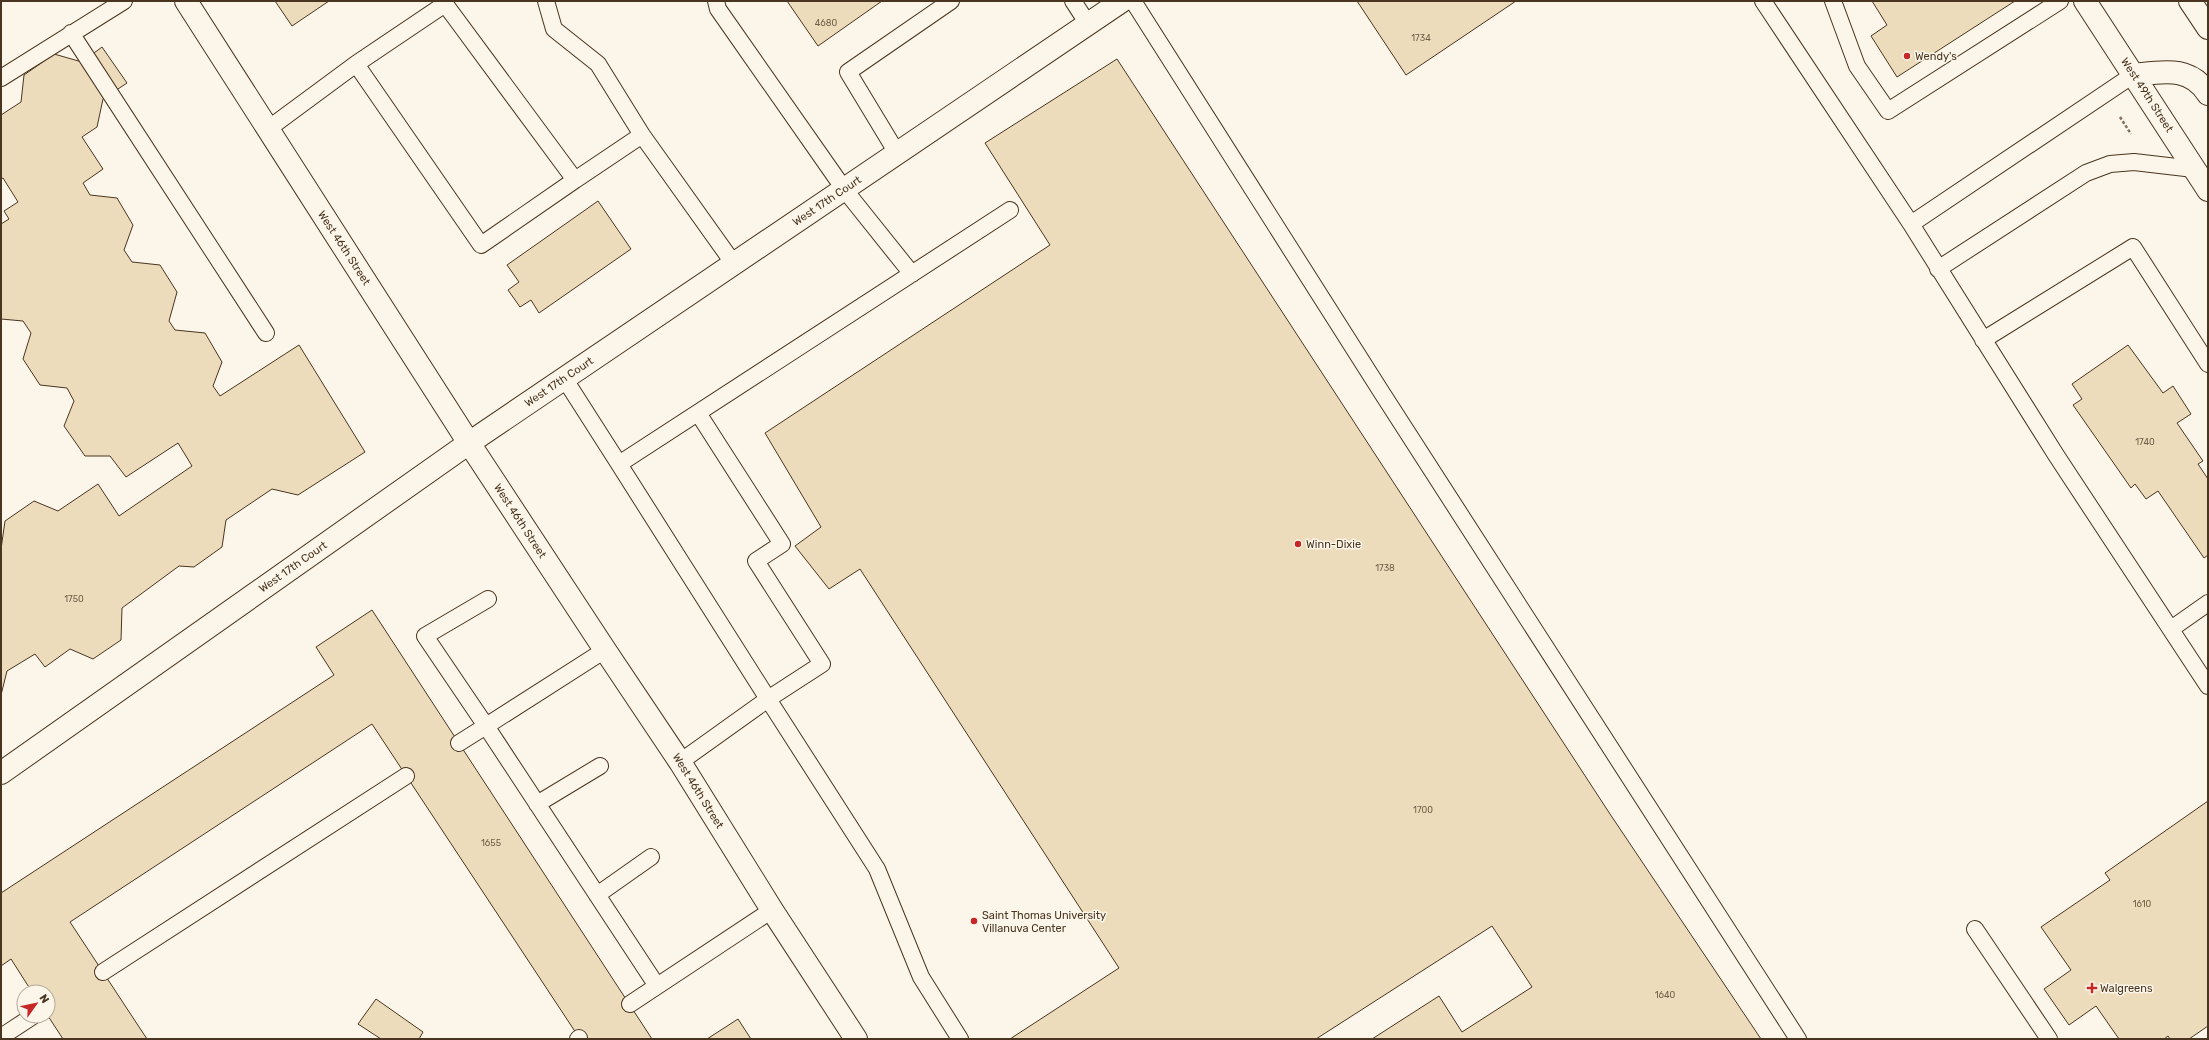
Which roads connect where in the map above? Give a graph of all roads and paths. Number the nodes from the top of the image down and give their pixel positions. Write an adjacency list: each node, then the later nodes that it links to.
1 (124, 1): 16 (lane)
2 (186, 1): 22 (street, West 46th Street)
3 (546, 1): 23 (lane)
4 (716, 1): 28 (lane)
5 (951, 1): 25 (lane)
6 (1074, 1): 14 (lane)
7 (1122, 1): 14 (street, West 17th Court)
8 (1133, 1): 66 (lane)
9 (1763, 1): 31 (lane)
10 (1833, 1): 11 (lane)
11 (2060, 1)
12 (2085, 1): 18 (street, West 49th Street)
13 (2190, 1): 15 (street)
14 (1088, 24): 25 (street, West 17th Court)
15 (2208, 28)
16 (72, 33): 19 (lane); 35 (lane)
17 (356, 64): 22 (lane); 27 (lane); 27 (lane)
18 (2133, 75): 20 (street); 26 (street, West 49th Street); 31 (lane)
19 (1, 78)
20 (2208, 94)
21 (2119, 116): 24 (path)
22 (268, 129): 40 (street, West 46th Street)
23 (642, 135): 27 (lane); 32 (lane)
24 (2132, 136)
25 (897, 153): 28 (street, West 17th Court)
26 (2194, 169): 29 (street, West 49th Street); 33 (lane)
27 (575, 180)
28 (844, 189): 32 (street, West 17th Court); 34 (lane)
29 (2208, 190)
30 (1010, 210): 34 (lane)
31 (1911, 224): 33 (lane)
32 (734, 264): 38 (street, West 17th Court)
33 (1938, 269): 36 (lane)
34 (912, 274): 39 (lane)
35 (266, 333)
36 (1983, 340): 37 (lane); 44 (lane)
37 (2208, 364)
38 (564, 378): 40 (street, West 17th Court); 41 (lane)
39 (698, 413): 41 (lane); 47 (lane)
40 (469, 443): 45 (street, West 46th Street); 52 (street, West 17th Court)
41 (619, 464): 47 (lane)
42 (488, 599): 48 (lane)
43 (2208, 603): 44 (lane)
44 (2171, 629): 46 (lane)
45 (605, 650): 48 (lane); 50 (street, West 46th Street)
46 (2208, 686)
47 (768, 699): 50 (lane); 65 (lane)
48 (486, 726): 49 (lane); 54 (lane)
49 (459, 743)
50 (680, 762): 57 (street, West 46th Street)
51 (600, 766): 54 (lane)
52 (1, 773)
53 (406, 776): 59 (lane)
54 (537, 804): 56 (lane)
55 (651, 857): 56 (lane)
56 (597, 895): 60 (lane)
57 (772, 910): 60 (lane); 64 (street, West 46th Street)
58 (1975, 929): 67 (lane)
59 (103, 972)
60 (657, 986): 61 (lane)
61 (630, 1004)
62 (21, 1024): 63 (lane)
63 (1, 1037)
64 (856, 1039)
65 (960, 1039)
66 (1798, 1039)
67 (2049, 1039)

